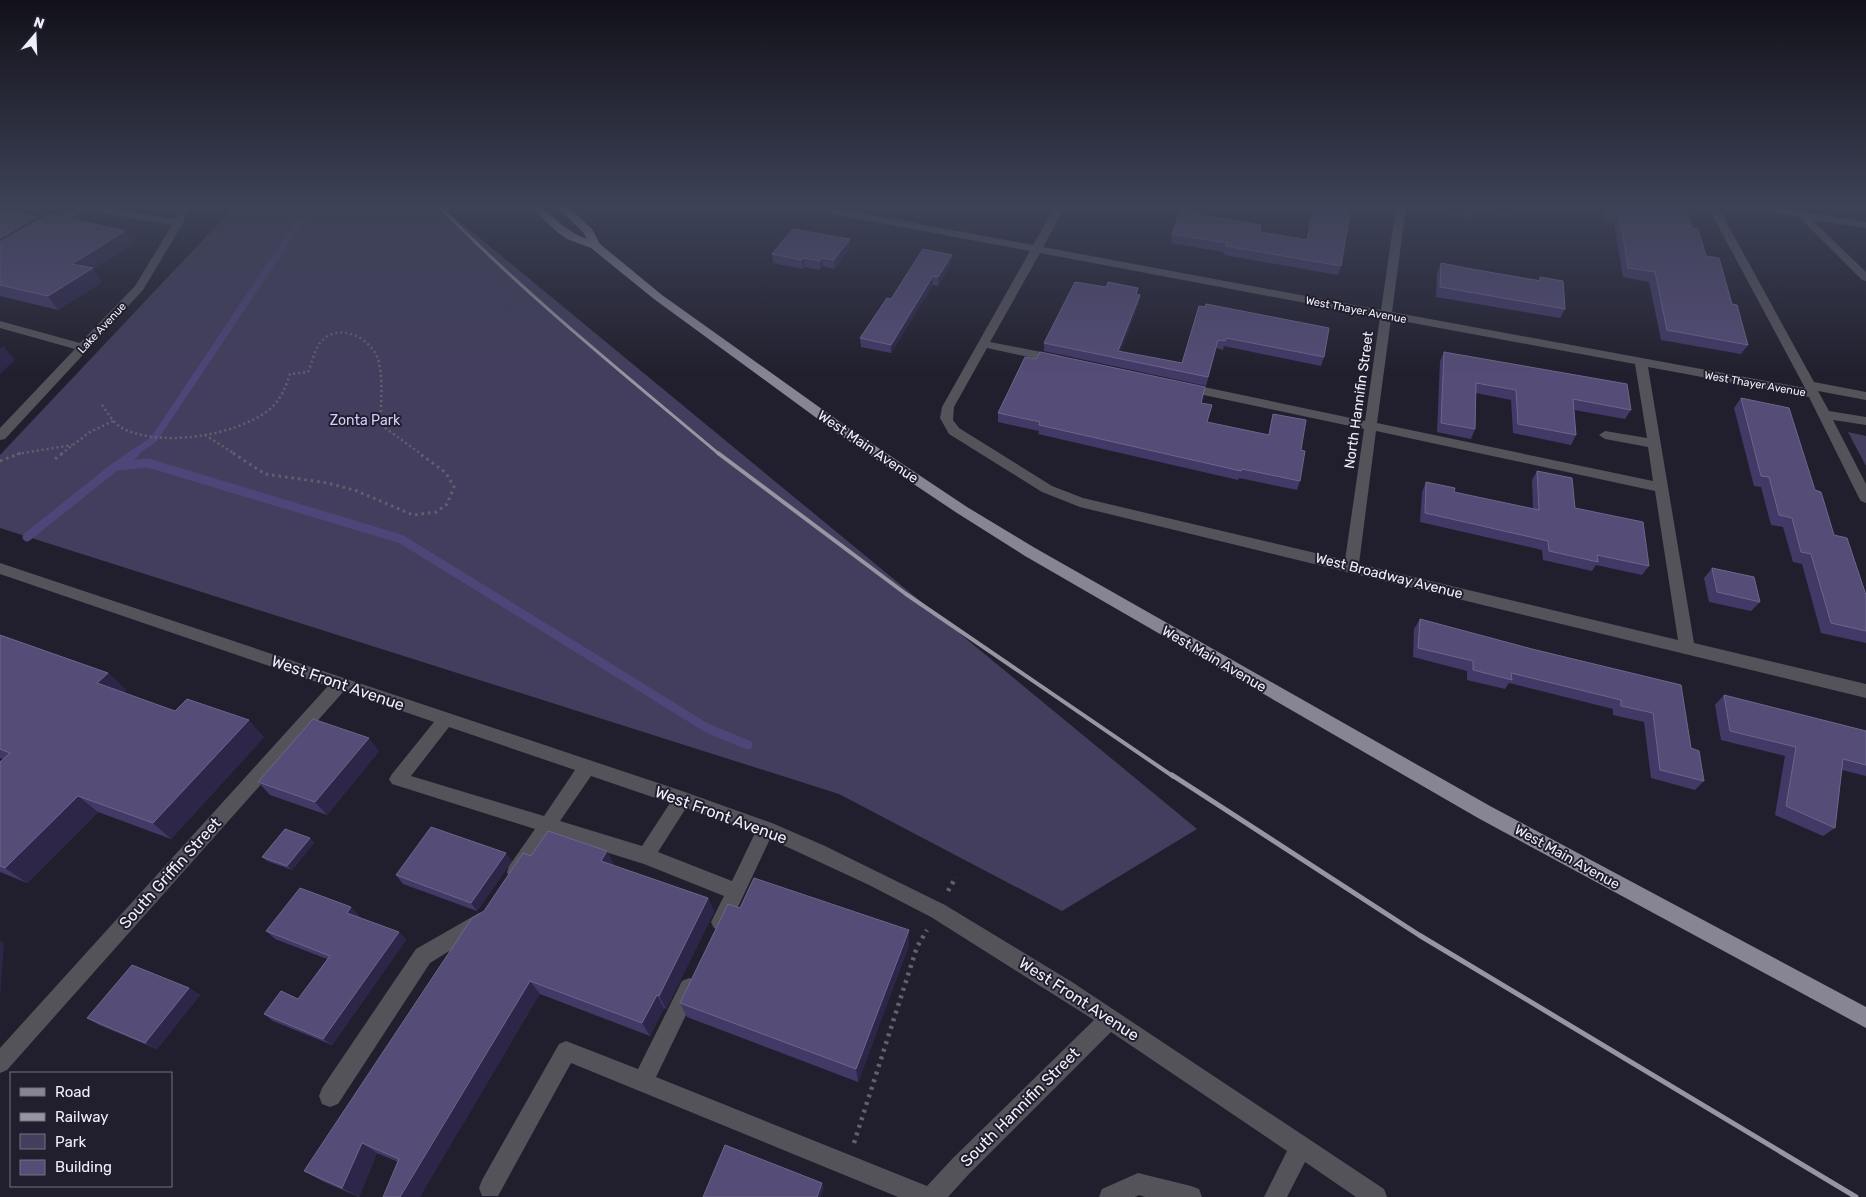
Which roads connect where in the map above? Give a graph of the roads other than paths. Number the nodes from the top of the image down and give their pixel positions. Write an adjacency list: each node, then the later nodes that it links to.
1 (155, 263): 12 (street, Lake Avenue)
2 (616, 263): 42 (main road, West Main Avenue)
3 (1029, 263): 11 (street)
4 (1105, 263): 9 (street, West Thayer Avenue)
5 (1393, 263): 9 (street, North Hannifin Street)
6 (1743, 263): 16 (street)
7 (1851, 263): 8 (street)
8 (1866, 278)
9 (1386, 315): 14 (street, West Thayer Avenue); 20 (street, North Hannifin Street)
10 (0, 324): 12 (street)
11 (984, 344): 13 (street); 26 (street, West Broadway Avenue)
12 (83, 348): 22 (street, Lake Avenue)
13 (1071, 362)
14 (1641, 363): 16 (street, West Thayer Avenue); 23 (street)
15 (1177, 385): 20 (street)
16 (1811, 390): 17 (street, West Thayer Avenue); 18 (street)
17 (1866, 396)
18 (1824, 414): 19 (street); 25 (street)
19 (1866, 421)
20 (1371, 426): 24 (street); 26 (street, North Hannifin Street)
21 (1605, 435): 23 (street)
22 (0, 436)
23 (1654, 444): 24 (street)
24 (1660, 487): 28 (street)
25 (1866, 498)
26 (1351, 567): 28 (street, West Broadway Avenue)
27 (0, 568): 29 (street, West Front Avenue)
28 (1687, 648): 30 (street, West Broadway Avenue)
29 (340, 684): 31 (street, West Front Avenue); 44 (street, South Griffin Street)
30 (1866, 691)
31 (446, 720): 32 (street, West Front Avenue); 34 (street)
32 (587, 767): 33 (street, West Front Avenue); 34 (street)
33 (682, 799): 35 (street, West Front Avenue); 36 (street)
34 (546, 826): 36 (street); 37 (street)
35 (766, 829): 38 (street); 43 (street, West Front Avenue)
36 (646, 856): 38 (street)
37 (508, 885)
38 (736, 892): 40 (street)
39 (492, 910): 46 (street)
40 (711, 944)
41 (698, 970): 45 (street)
42 (1866, 1018)
43 (1110, 1019): 47 (street, West Front Avenue); 50 (street, South Hannifin Street)
44 (0, 1063)
45 (643, 1082): 48 (street); 49 (street)
46 (330, 1096)
47 (1301, 1147): 53 (street); 54 (street, West Front Avenue)
48 (490, 1188)
49 (926, 1197)
50 (933, 1197)
51 (1110, 1197): 52 (street)
52 (1191, 1197)
53 (1275, 1197)
54 (1376, 1197)

